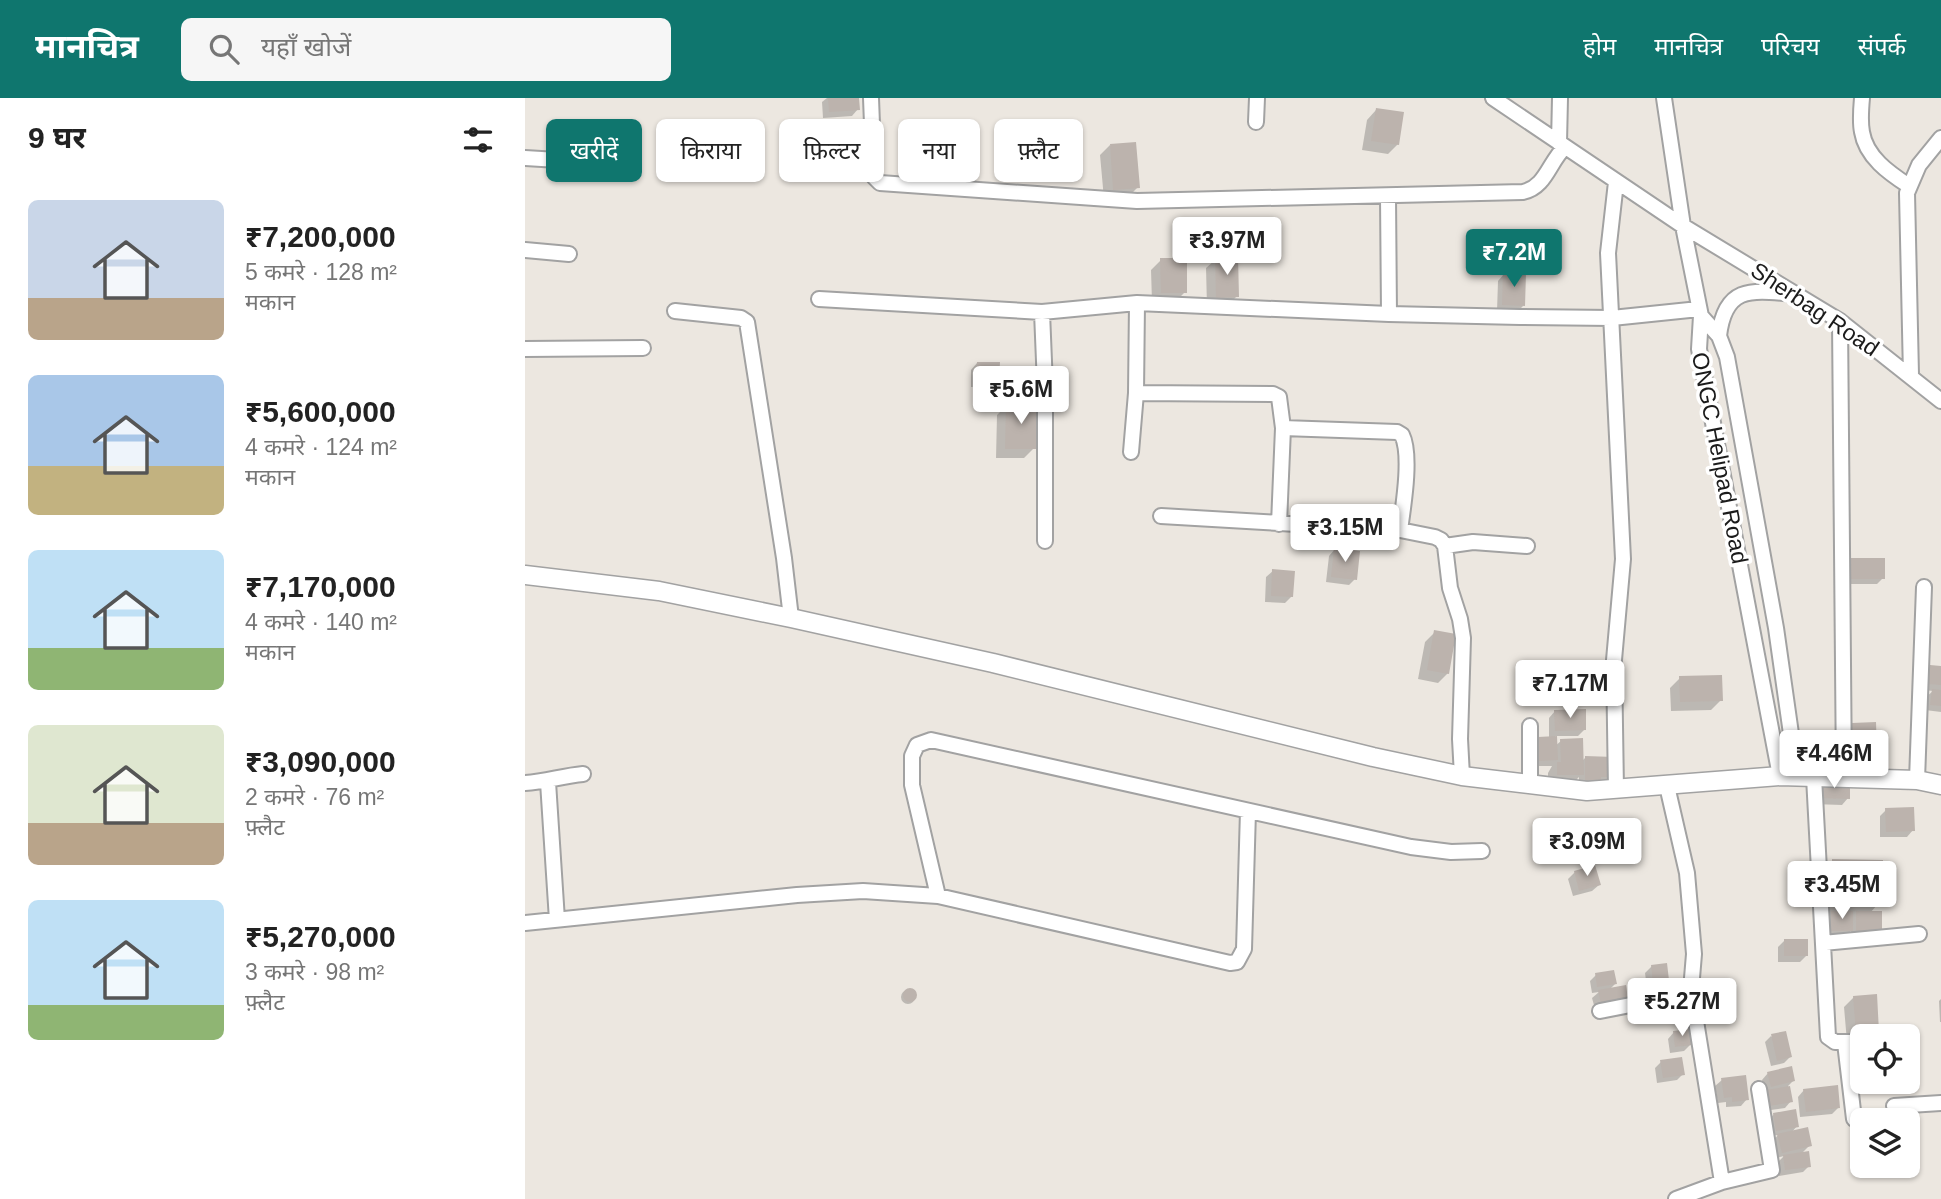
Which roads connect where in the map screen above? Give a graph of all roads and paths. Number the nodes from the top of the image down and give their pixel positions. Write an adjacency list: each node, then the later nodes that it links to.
1 (871, 98): 14 (street)
2 (1257, 98): 7 (street)
3 (1493, 98): 9 (street, Sherbag Road)
4 (1560, 98): 9 (street)
5 (1664, 98): 15 (street, ONGC Helipad Road)
6 (1861, 98): 13 (street)
7 (1256, 122)
8 (1941, 138): 13 (street)
9 (1562, 145): 12 (street, Sherbag Road); 14 (street)
10 (525, 158): 11 (street)
11 (546, 159)
12 (1616, 182): 15 (street, Sherbag Road); 25 (street)
13 (1909, 186): 30 (street)
14 (1388, 197): 24 (street)
15 (1683, 226): 18 (street, Sherbag Road); 23 (street, ONGC Helipad Road)
16 (525, 250): 17 (street)
17 (569, 254)
18 (1799, 295): 26 (street, Sherbag Road); 27 (street)
19 (819, 299): 22 (street)
20 (1137, 303): 22 (street); 24 (street); 31 (street)
21 (675, 311): 43 (street)
22 (1042, 312): 38 (street)
23 (1700, 312): 25 (street); 27 (street); 47 (street, ONGC Helipad Road)
24 (1389, 314): 25 (street)
25 (1612, 318): 55 (street)
26 (1840, 321): 30 (street, Sherbag Road); 48 (street)
27 (1719, 336): 47 (street)
28 (643, 348): 29 (street)
29 (525, 349)
30 (1911, 375): 32 (street, Sherbag Road)
31 (1136, 393): 33 (street); 34 (street)
32 (1941, 401)
33 (1283, 428): 36 (street); 37 (street)
34 (1131, 452)
35 (1161, 516): 36 (street)
36 (1279, 524): 37 (street)
37 (1400, 530): 39 (street)
38 (1045, 541)
39 (1445, 546): 40 (street); 46 (street)
40 (1527, 546)
41 (525, 575): 43 (street)
42 (1924, 587): 49 (street)
43 (791, 618): 46 (street)
44 (1530, 726): 52 (street)
45 (583, 774): 50 (street)
46 (1462, 776): 52 (street)
47 (1797, 776): 48 (street); 54 (street); 62 (street)
48 (1844, 778): 49 (street)
49 (1917, 780): 53 (street)
50 (548, 782): 51 (street); 59 (street)
51 (525, 783)
52 (1529, 785): 55 (street)
53 (1941, 785)
54 (1667, 786): 55 (street); 63 (street)
55 (1616, 790)
56 (1248, 811): 57 (street); 58 (street); 58 (street)
57 (1482, 850)
58 (938, 897): 59 (street)
59 (557, 920): 60 (street)
60 (525, 923)
61 (1919, 934): 62 (street)
62 (1823, 943): 65 (street)
63 (1692, 996): 64 (street); 71 (street)
64 (1600, 1011)
65 (1845, 1043): 66 (street); 70 (street)
66 (1850, 1043)
67 (1759, 1089): 71 (street)
68 (1941, 1103): 69 (street)
69 (1894, 1106)
70 (1853, 1108)
71 (1722, 1182): 72 (street)
72 (1676, 1199)

